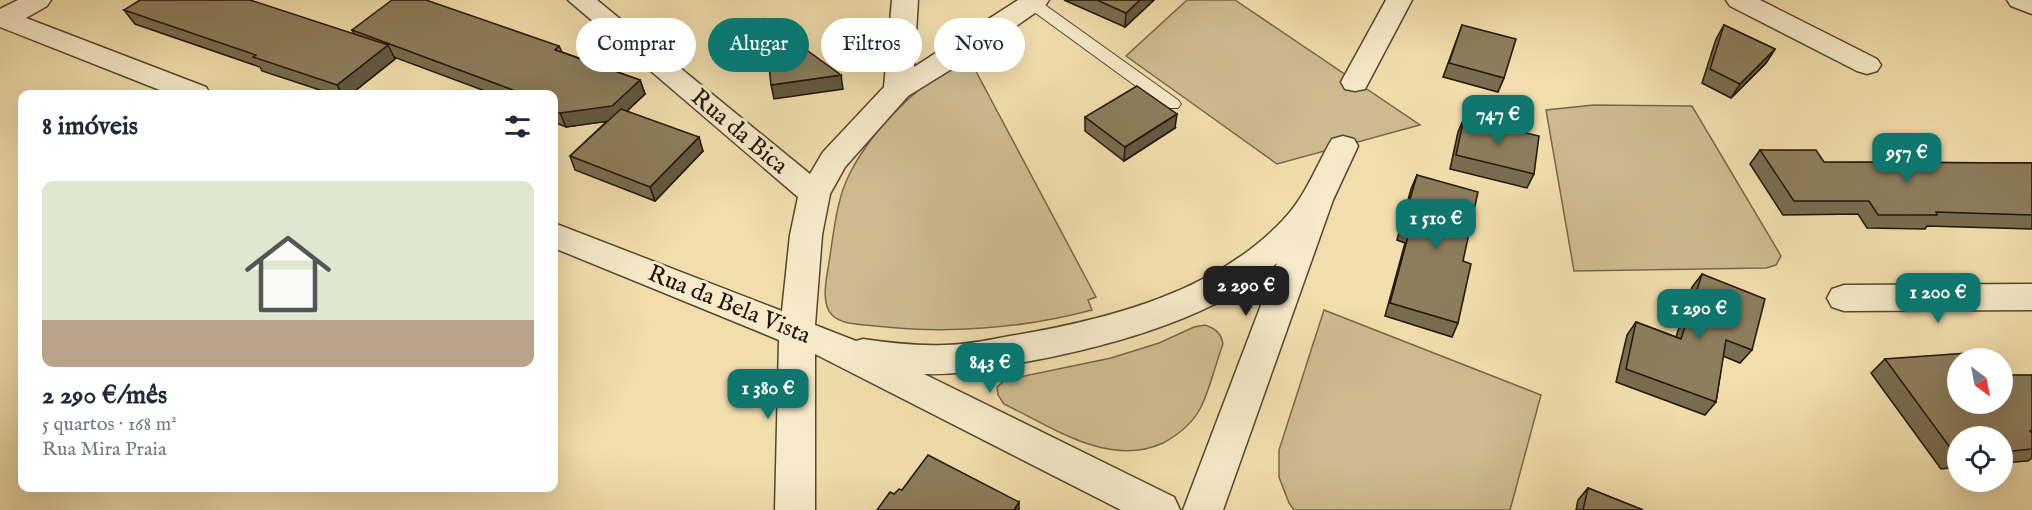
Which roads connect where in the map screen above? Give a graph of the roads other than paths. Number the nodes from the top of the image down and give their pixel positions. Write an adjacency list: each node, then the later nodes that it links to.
1 (38, 0): 9 (street)
2 (581, 0): 16 (street, Rua da Bica)
3 (904, 0): 12 (street)
4 (1399, 0): 11 (street)
5 (1739, 0): 10 (street)
6 (2020, 0): 8 (street)
7 (1034, 2): 12 (street); 14 (lane)
8 (2032, 6)
9 (2, 18): 13 (street)
10 (1867, 65)
11 (1355, 82)
12 (898, 89): 16 (street)
13 (186, 90)
14 (1172, 104)
15 (1343, 146): 17 (street)
16 (814, 195): 21 (street)
17 (1317, 200): 22 (street); 25 (street)
18 (558, 238): 21 (street, Rua da Bela Vista)
19 (2032, 297): 20 (street)
20 (1844, 298)
21 (796, 331): 22 (street, Rua da Bela Vista); 23 (street)
22 (839, 349): 24 (street, Rua da Bela Vista)
23 (795, 510)
24 (1160, 510)
25 (1203, 510)

